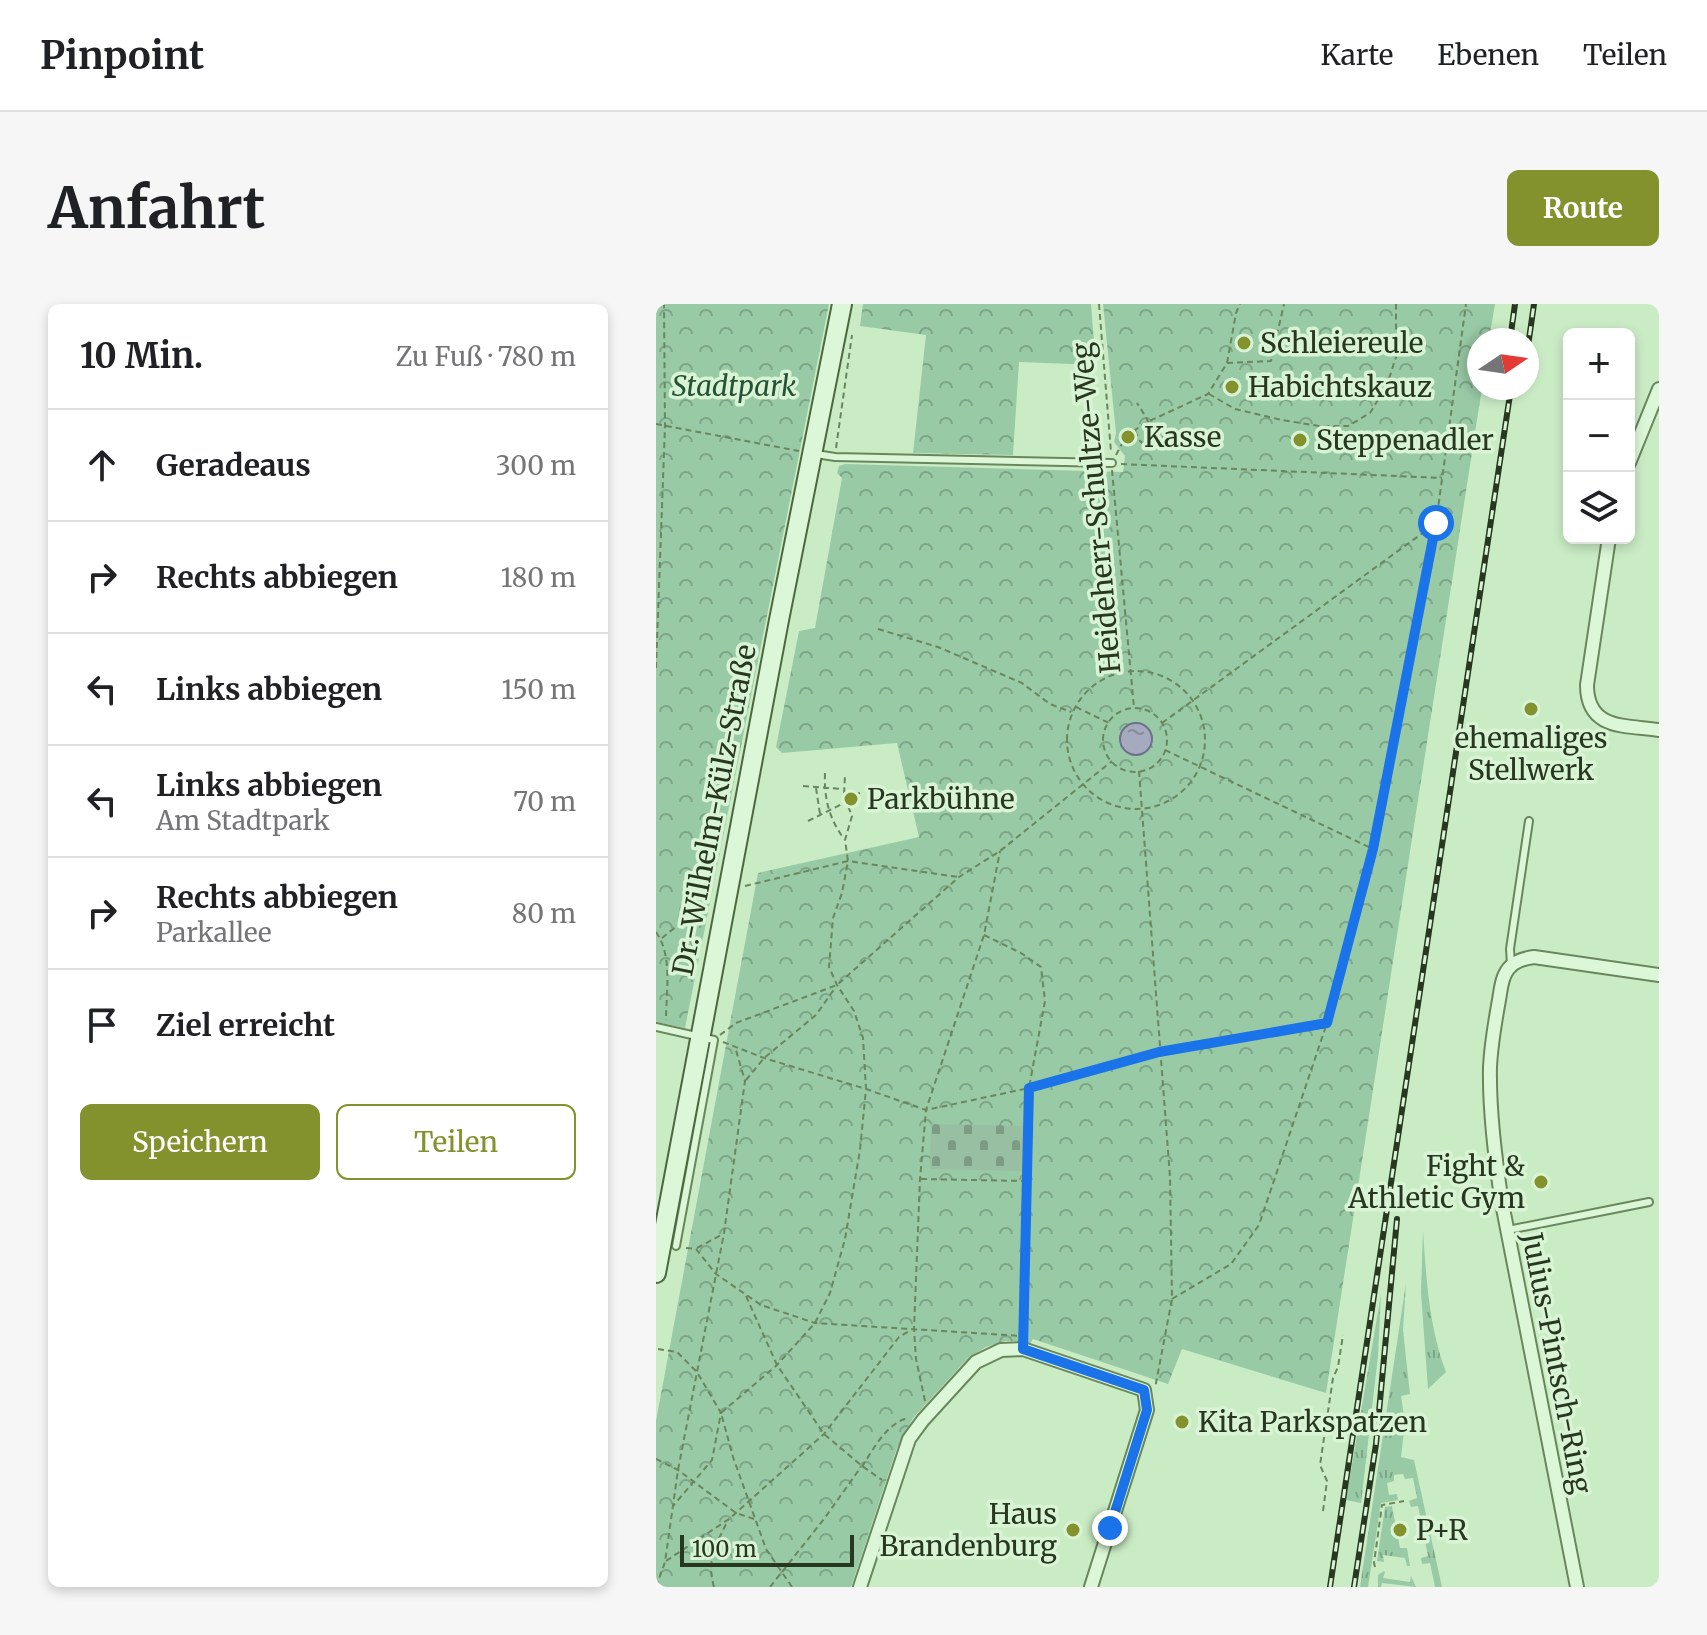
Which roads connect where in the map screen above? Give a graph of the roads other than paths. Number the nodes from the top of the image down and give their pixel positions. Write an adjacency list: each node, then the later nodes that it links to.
1 (842, 304): 4 (main road, Dr.-Wilhelm-Külz-Straße)
2 (1659, 389): 3 (street)
3 (1635, 448)
4 (812, 453): 5 (lane); 12 (main road, Dr.-Wilhelm-Külz-Straße)
5 (1112, 463)
6 (1608, 544): 7 (street)
7 (1659, 730)
8 (1529, 821): 9 (lane)
9 (1511, 965): 10 (street); 14 (street, Julius-Pintsch-Ring)
10 (1659, 975)
11 (656, 1027): 12 (lane)
12 (707, 1038): 15 (main road, Dr.-Wilhelm-Külz-Straße)
13 (1649, 1202): 14 (lane)
14 (1507, 1231): 19 (street, Julius-Pintsch-Ring)
15 (664, 1244): 16 (main road, Dr.-Wilhelm-Külz-Straße)
16 (656, 1273)
17 (860, 1587): 18 (street)
18 (1091, 1587)
19 (1577, 1587)

